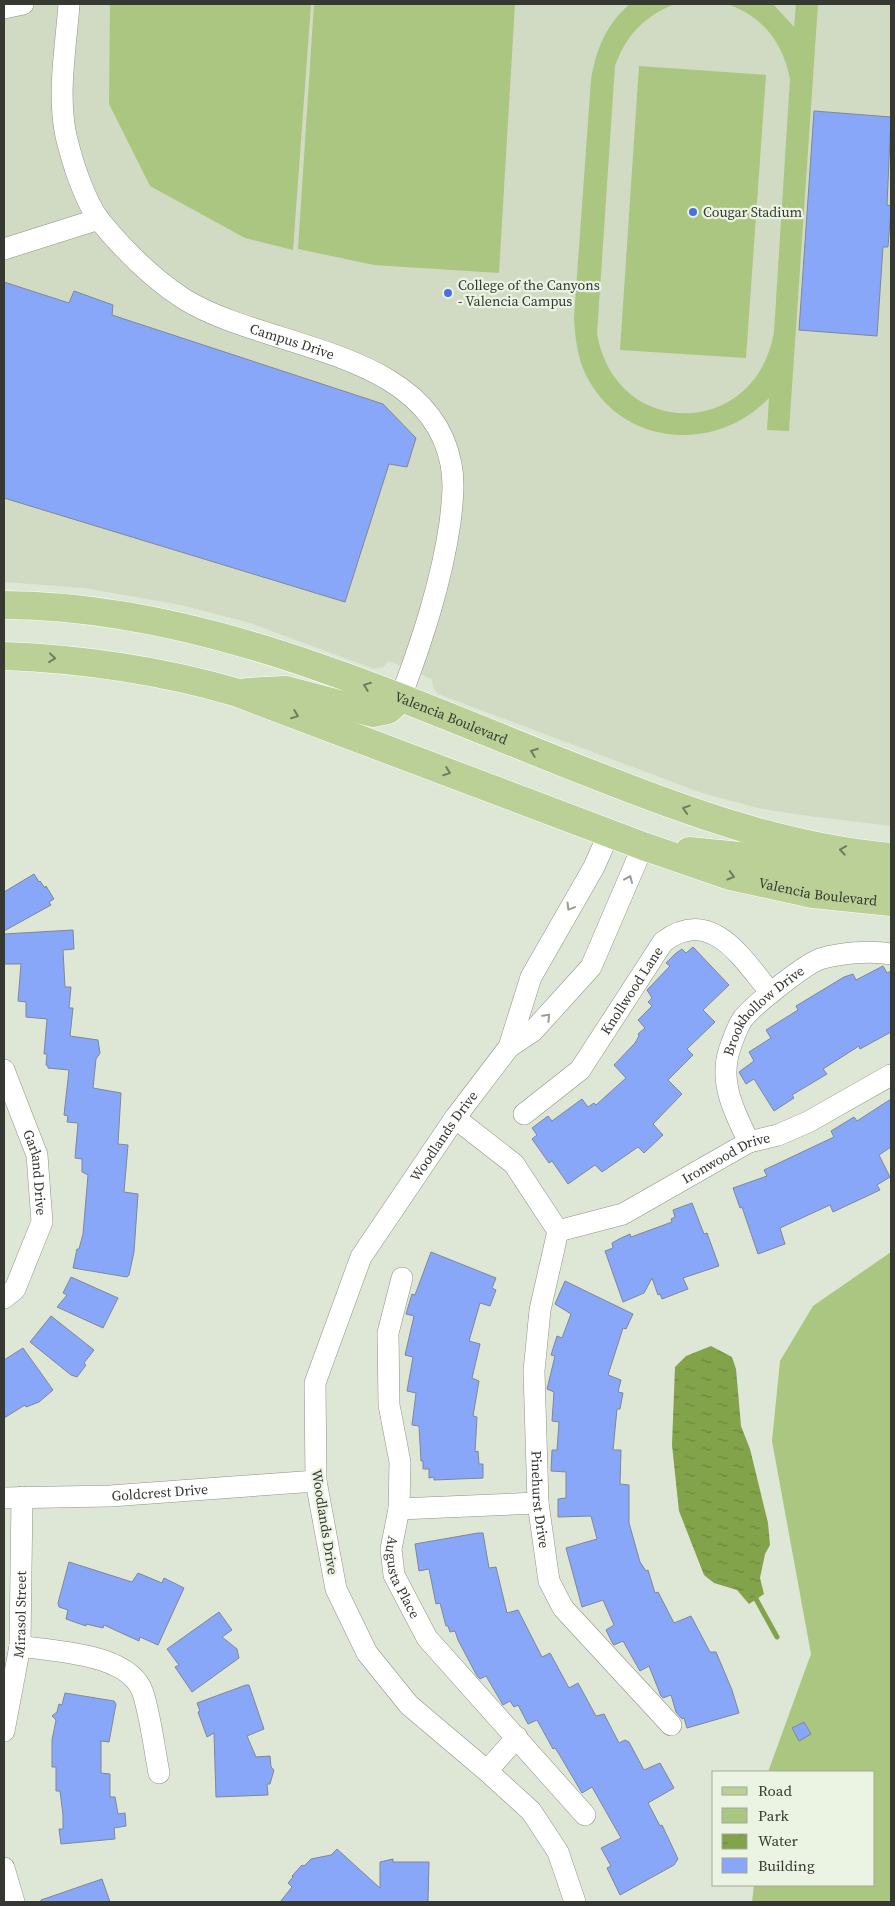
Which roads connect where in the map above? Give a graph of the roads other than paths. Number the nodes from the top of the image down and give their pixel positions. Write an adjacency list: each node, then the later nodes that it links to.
1 (23, 4): 3 (street)
2 (69, 4): 4 (street, Campus Drive)
3 (4, 8)
4 (99, 219): 5 (street); 9 (street, Campus Drive)
5 (4, 249)
6 (4, 605): 9 (main road, Valencia Boulevard, one-way to 6)
7 (4, 656): 8 (main road, Valencia Boulevard, one-way to 8)
8 (235, 692): 9 (main road); 10 (main road, Valencia Boulevard, one-way to 10)
9 (400, 699): 12 (main road, Valencia Boulevard, one-way to 9)
10 (608, 833): 11 (main road, Valencia Boulevard); 17 (street, Woodlands Drive, one-way to 17)
11 (643, 846): 13 (main road); 14 (main road, Valencia Boulevard, one-way to 14); 17 (street, Woodlands Drive, one-way to 11)
12 (891, 857)
13 (891, 877)
14 (891, 902)
15 (891, 954): 16 (street, Brookhollow Drive)
16 (771, 993): 20 (street, Knollwood Lane); 22 (street, Brookhollow Drive)
17 (509, 1048): 21 (street, Woodlands Drive)
18 (4, 1070): 25 (street, Garland Drive)
19 (891, 1075): 22 (street, Ironwood Drive)
20 (524, 1114)
21 (455, 1118): 23 (street); 26 (street, Woodlands Drive)
22 (749, 1142): 23 (street, Ironwood Drive)
23 (558, 1231): 28 (street, Pinehurst Drive)
24 (402, 1278): 29 (street, Augusta Place)
25 (4, 1298)
26 (316, 1481): 27 (street, Goldcrest Drive); 34 (street, Woodlands Drive)
27 (13, 1498): 30 (street, Mirasol Street)
28 (538, 1503): 29 (street); 31 (street, Pinehurst Drive)
29 (399, 1509): 33 (street, Augusta Place)
30 (20, 1646): 32 (street, Mirasol Street); 35 (street)
31 (671, 1725)
32 (4, 1731)
33 (517, 1737): 34 (street); 36 (street, Augusta Place)
34 (487, 1770): 39 (street, Woodlands Drive)
35 (159, 1773)
36 (585, 1815)
37 (4, 1868): 38 (street)
38 (14, 1902)
39 (575, 1902)

